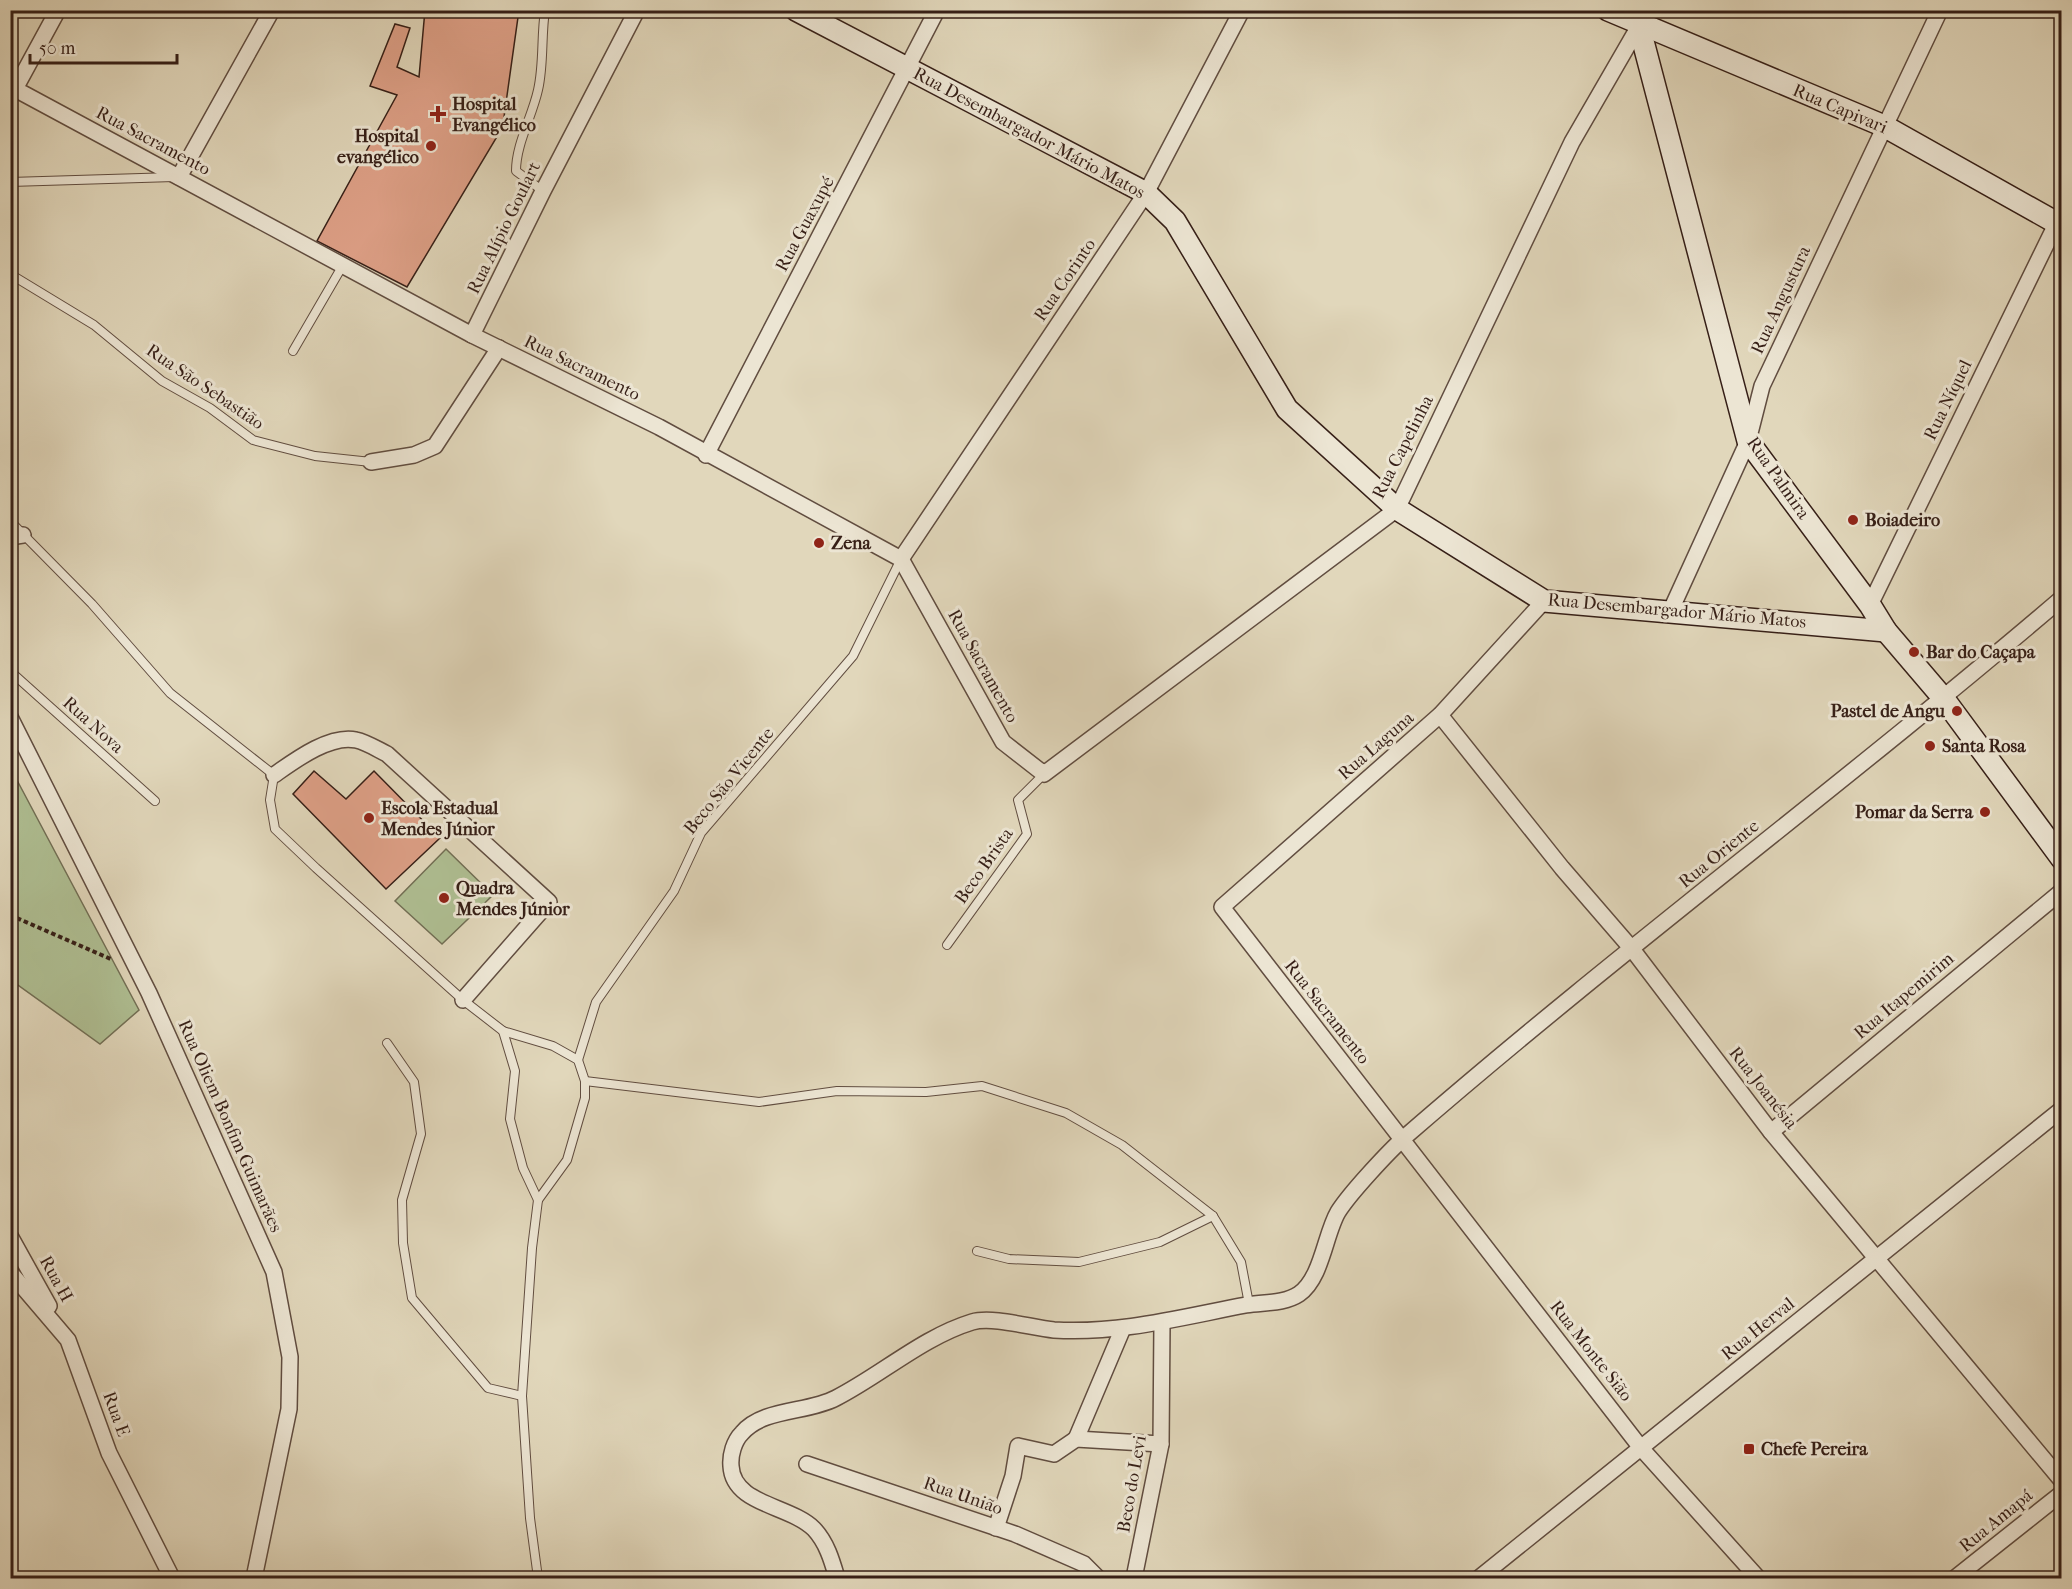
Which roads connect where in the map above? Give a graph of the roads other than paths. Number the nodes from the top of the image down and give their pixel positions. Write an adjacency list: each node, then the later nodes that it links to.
1 (58, 10): 13 (street, Rua Sacramento)
2 (272, 10): 13 (street)
3 (545, 10): 15 (lane)
4 (637, 10): 15 (street, Rua Alípio Goulart)
5 (795, 10): 11 (street, Rua Desembargador Mário Matos)
6 (938, 10): 11 (street, Rua Guaxupé)
7 (1242, 10): 16 (street, Rua Corinto)
8 (1608, 10): 10 (street, Rua Capivari)
9 (1940, 10): 12 (street, Rua Angustura)
10 (1640, 18): 12 (street, Rua Capivari); 23 (street, Rua Palmira); 26 (street, Rua Capelinha)
11 (907, 69): 16 (street, Rua Desembargador Mário Matos); 24 (street, Rua Guaxupé)
12 (1884, 126): 17 (street, Rua Capivari); 23 (street, Rua Angustura)
13 (179, 177): 14 (lane); 18 (street, Rua Sacramento)
14 (10, 182)
15 (543, 192): 20 (street, Rua Alípio Goulart)
16 (1146, 193): 26 (street, Rua Desembargador Mário Matos); 29 (street, Rua Corinto)
17 (2059, 221): 32 (street, Rua Níquel)
18 (343, 265): 20 (street, Rua Sacramento); 22 (lane)
19 (10, 274): 25 (lane, Rua São Sebastião)
20 (472, 335): 21 (street, Rua Sacramento)
21 (499, 348): 24 (street, Rua Sacramento); 25 (street)
22 (294, 351)
23 (1748, 441): 32 (street, Rua Palmira); 33 (street, Rua Angustura)
24 (706, 455): 29 (street, Rua Sacramento)
25 (371, 462)
26 (1397, 510): 31 (street, Rua Desembargador Mário Matos); 39 (street, Rua Capelinha)
27 (10, 521): 28 (lane)
28 (17, 536): 40 (lane)
29 (901, 559): 39 (street, Rua Sacramento); 50 (lane, Beco São Vicente)
30 (2061, 598): 36 (street, Rua Oriente)
31 (1544, 601): 33 (street, Rua Desembargador Mário Matos); 37 (street, Rua Laguna)
32 (1870, 605): 34 (street, Rua Palmira)
33 (1670, 612): 34 (street, Rua Desembargador Mário Matos)
34 (1886, 631): 36 (street, Rua Palmira)
35 (10, 671): 41 (lane, Rua Nova)
36 (1944, 699): 42 (street, Rua Palmira); 46 (street, Rua Oriente)
37 (1440, 715): 44 (street, Rua Laguna); 46 (street, Rua Joanésia)
38 (10, 717): 74 (street, Rua Oliem Bonfim Guimarães)
39 (1044, 774): 45 (lane, Beco Brista)
40 (274, 775): 47 (lane); 47 (street)
41 (154, 801)
42 (2061, 859)
43 (2061, 891): 53 (street, Rua Itapemirim)
44 (1222, 908): 54 (street, Rua Sacramento)
45 (947, 945)
46 (1632, 949): 53 (street, Rua Joanésia); 54 (street, Rua Oriente)
47 (463, 1000): 48 (lane)
48 (503, 1031): 50 (lane); 55 (lane)
49 (387, 1043): 65 (lane)
50 (578, 1060): 51 (lane)
51 (585, 1082): 55 (lane); 56 (lane)
52 (2061, 1109): 59 (street, Rua Herval)
53 (1771, 1132): 59 (street, Rua Joanésia)
54 (1401, 1140): 61 (street, Rua Oriente); 68 (street, Rua Monte Sião)
55 (538, 1200): 65 (lane)
56 (1213, 1216): 58 (lane); 61 (lane)
57 (10, 1236): 64 (street, Rua H)
58 (976, 1251)
59 (1876, 1259): 68 (street, Rua Herval); 70 (street, Rua Joanésia)
60 (10, 1272): 64 (street, Rua E)
61 (1250, 1304): 62 (street)
62 (1162, 1323): 63 (street); 67 (street, Beco do Levi)
63 (1123, 1328): 66 (street); 76 (street)
64 (68, 1340): 73 (street, Rua E)
65 (522, 1396): 75 (lane)
66 (1076, 1439): 67 (street); 72 (street)
67 (1161, 1444): 78 (street, Beco do Levi)
68 (1641, 1448): 79 (street, Rua Herval); 80 (street, Rua Monte Sião)
69 (807, 1464): 72 (street, Rua União)
70 (2061, 1481)
71 (2061, 1493): 81 (street, Rua Amapá)
72 (996, 1528): 77 (street, Rua União)
73 (172, 1578)
74 (254, 1578)
75 (538, 1578)
76 (837, 1578)
77 (1098, 1578)
78 (1134, 1578)
79 (1479, 1578)
80 (1758, 1578)
81 (1955, 1578)

